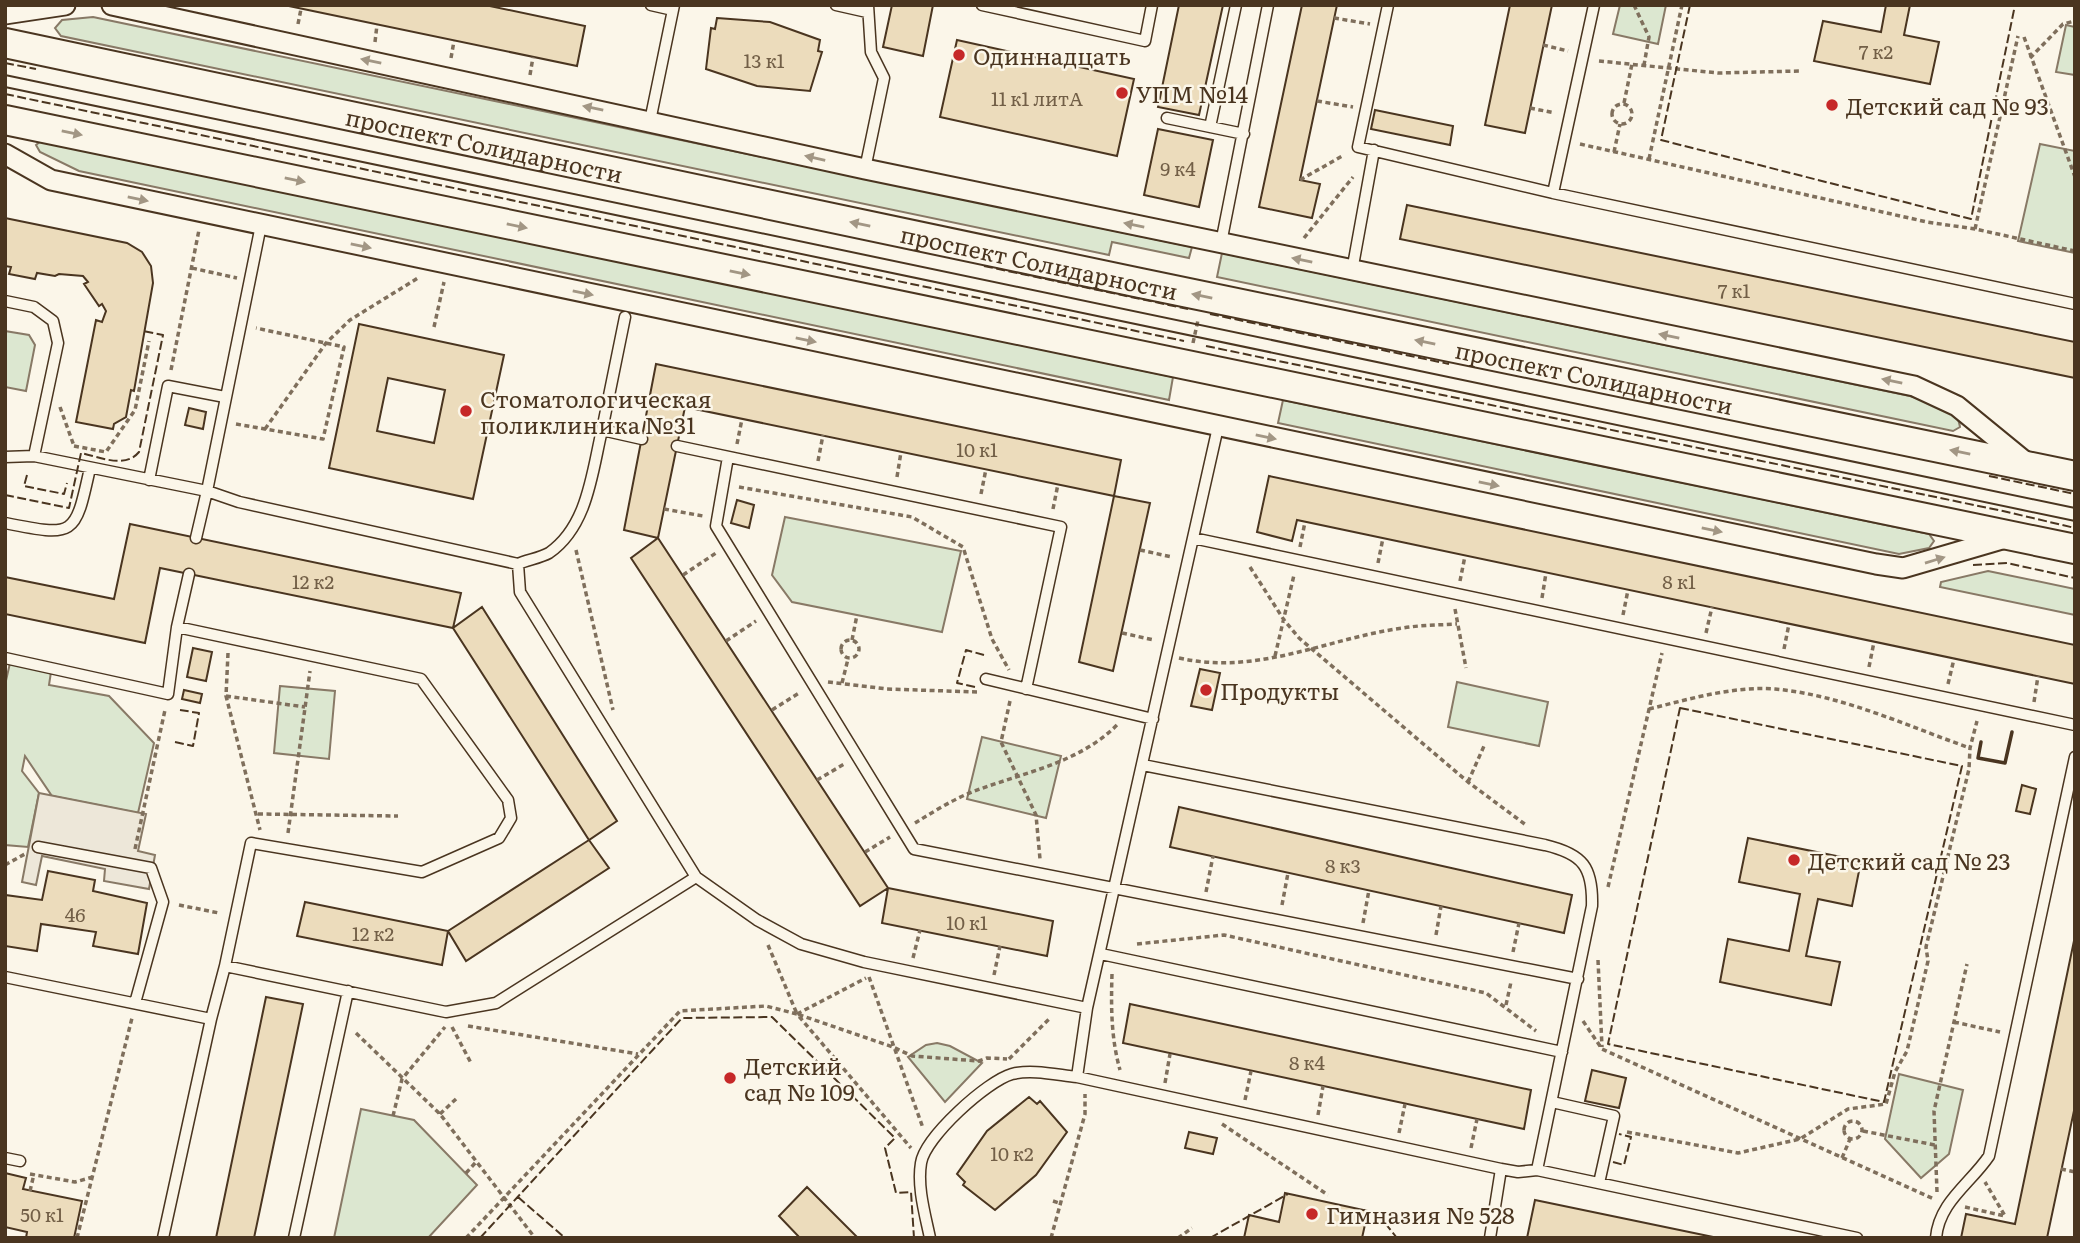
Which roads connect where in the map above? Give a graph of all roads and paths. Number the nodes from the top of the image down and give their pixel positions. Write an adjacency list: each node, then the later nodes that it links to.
1 (65, 5): 16 (street)
2 (112, 5): 42 (street, one-way to 2)
3 (651, 5): 13 (lane)
4 (836, 5): 14 (lane)
5 (982, 5): 6 (lane)
6 (1152, 5)
7 (1236, 5): 44 (lane)
8 (1268, 5): 45 (lane)
9 (1388, 5): 21 (lane)
10 (1594, 5): 26 (lane)
11 (1634, 5): 31 (path)
12 (1682, 5): 32 (path)
13 (673, 8): 42 (lane)
14 (868, 8): 52 (lane)
15 (301, 9): 20 (path)
16 (5, 14)
17 (1335, 18): 21 (path)
18 (2075, 21): 29 (path)
19 (377, 25): 23 (path)
20 (298, 26)
21 (1384, 27): 38 (lane)
22 (454, 41): 28 (path)
23 (375, 42)
24 (5, 43): 93 (main road, проспект Солидарности, one-way to 24)
25 (1543, 45): 26 (path)
26 (1583, 56): 30 (path); 39 (lane)
27 (533, 57): 34 (path)
28 (451, 58)
29 (2030, 58): 53 (path); 58 (path)
30 (1632, 64): 31 (path); 36 (path)
31 (1644, 65): 32 (path)
32 (1669, 68): 33 (path); 51 (path)
33 (1800, 71)
34 (530, 75)
35 (1317, 101): 38 (path)
36 (1624, 103): 43 (path); 43 (path)
37 (1530, 108): 39 (path)
38 (1366, 110): 47 (lane)
39 (1570, 117): 46 (lane)
40 (1167, 118): 44 (lane)
41 (5, 120): 110 (main road, one-way to 110)
42 (650, 121): 52 (street, one-way to 42)
43 (1620, 124): 49 (path)
44 (1210, 127): 45 (lane)
45 (1244, 134): 60 (lane)
46 (1564, 141): 49 (path); 55 (lane)
47 (1359, 147): 48 (lane); 54 (path)
48 (1374, 150): 55 (lane); 59 (path); 63 (lane)
49 (1614, 152): 51 (path)
50 (5, 155): 56 (street, one-way to 56)
51 (1649, 159): 58 (path)
52 (865, 169): 60 (street, one-way to 52)
53 (2075, 177)
54 (1300, 180)
55 (1553, 193): 68 (lane)
56 (261, 225): 66 (lane); 81 (street, one-way to 81)
57 (200, 228): 62 (path)
58 (1975, 229): 61 (path)
59 (1304, 238)
60 (1221, 243): 63 (street, one-way to 60)
61 (2075, 251)
62 (191, 268): 66 (path); 76 (path)
63 (1352, 271): 93 (street, one-way to 63)
64 (424, 275): 74 (path)
65 (445, 279): 72 (path)
66 (249, 281): 71 (lane)
67 (5, 301): 77 (lane)
68 (2075, 304)
69 (1199, 311): 75 (path)
70 (625, 317): 83 (lane)
71 (240, 324): 74 (path); 78 (lane)
72 (434, 327)
73 (149, 341): 86 (path)
74 (326, 344): 82 (path); 82 (path)
75 (1192, 345)
76 (168, 386): 78 (lane); 98 (lane)
77 (48, 387): 86 (path); 89 (lane)
78 (225, 397): 80 (lane)
79 (743, 419): 91 (path)
80 (220, 421): 82 (path); 101 (lane)
81 (1218, 427): 110 (street, one-way to 110); 112 (lane)
82 (265, 429)
83 (602, 430): 85 (lane); 109 (lane)
84 (823, 435): 96 (path)
85 (642, 439)
86 (74, 446): 92 (path)
87 (677, 446): 91 (lane)
88 (901, 452): 102 (path)
89 (34, 456): 90 (lane); 92 (lane)
90 (5, 457)
91 (732, 457): 96 (lane); 99 (lane)
92 (71, 464): 94 (lane)
93 (2031, 467): 97 (main road, проспект Солидарности)
94 (90, 468): 98 (lane); 107 (lane)
95 (986, 469): 104 (path)
96 (816, 475): 102 (lane)
97 (2075, 476)
98 (149, 480): 101 (lane)
99 (724, 484): 105 (lane); 156 (path)
100 (1058, 484): 108 (path)
101 (207, 491): 111 (lane); 120 (lane)
102 (894, 492): 104 (lane)
103 (664, 509): 105 (path)
104 (978, 509): 108 (lane)
105 (717, 519): 114 (lane)
106 (1305, 522): 118 (path)
107 (5, 523)
108 (1050, 524): 157 (lane)
109 (572, 531): 120 (lane); 169 (path)
110 (2014, 536): 116 (main road)
111 (197, 538)
112 (1193, 538): 115 (lane); 119 (lane)
113 (1383, 538): 124 (path)
114 (728, 546): 123 (path); 128 (lane)
115 (1238, 548): 118 (lane); 130 (path)
116 (2075, 549)
117 (1140, 550): 119 (path)
118 (1298, 560): 124 (lane); 130 (path)
119 (1188, 561): 141 (lane)
120 (518, 564): 169 (lane)
121 (189, 573): 133 (lane)
122 (1546, 573): 127 (path)
123 (683, 575)
124 (1375, 577): 127 (lane)
125 (1628, 590): 134 (path)
126 (1712, 607): 142 (path)
127 (1540, 611): 134 (lane)
128 (769, 613): 139 (path); 155 (lane)
129 (857, 615): 138 (path)
130 (1284, 620): 143 (path); 146 (path)
131 (1457, 624): 143 (path)
132 (1789, 624): 150 (path)
133 (177, 627): 137 (lane); 158 (lane)
134 (1621, 628): 136 (lane)
135 (1122, 633): 141 (path)
136 (1665, 638): 142 (lane); 163 (path)
137 (229, 639): 145 (lane); 159 (path)
138 (852, 640): 148 (path); 148 (path)
139 (726, 641)
140 (1874, 642): 153 (path)
141 (1170, 644): 144 (lane)
142 (1704, 646): 150 (lane)
143 (1313, 651): 146 (path); 177 (path)
144 (1167, 655): 146 (path); 167 (lane)
145 (312, 656): 162 (path); 185 (lane)
146 (1275, 657)
147 (5, 658): 158 (lane)
148 (848, 659): 154 (path)
149 (1954, 659): 160 (path)
150 (1781, 663): 153 (lane)
151 (2038, 676): 166 (path)
152 (986, 679): 154 (path); 156 (lane)
153 (1866, 680): 160 (lane)
154 (842, 683): 155 (path)
155 (814, 684): 164 (path); 172 (lane)
156 (1013, 685): 157 (lane); 175 (path)
157 (1026, 689): 165 (lane)
158 (168, 694): 188 (path)
159 (226, 696): 162 (path); 178 (path)
160 (1945, 697): 161 (lane)
161 (1981, 705): 166 (lane); 171 (path)
162 (305, 707): 179 (path)
163 (1649, 709): 171 (path); 195 (path)
164 (772, 710)
165 (1128, 713): 167 (lane); 175 (path)
166 (2031, 715): 168 (lane)
167 (1153, 719): 174 (lane)
168 (2075, 725)
169 (613, 739): 192 (lane)
170 (1484, 746): 177 (path)
171 (1970, 748): 256 (path)
172 (858, 756): 176 (path); 181 (lane)
173 (2075, 757): 230 (lane)
174 (1143, 765): 183 (lane); 193 (lane)
175 (1018, 777): 181 (path); 191 (path)
176 (817, 780)
177 (1468, 782): 183 (path)
178 (258, 814): 179 (path); 182 (path)
179 (291, 816): 180 (path); 185 (path)
180 (398, 816)
181 (903, 829): 186 (path); 191 (lane)
182 (262, 845): 185 (lane); 199 (lane)
183 (1545, 845): 217 (lane)
184 (38, 847): 188 (lane); 189 (path)
185 (286, 849)
186 (865, 852)
187 (1213, 856): 197 (path)
188 (131, 864): 196 (lane)
189 (5, 865)
190 (1288, 873): 201 (path)
191 (1042, 874): 193 (lane)
192 (696, 877): 200 (lane); 219 (lane)
193 (1115, 889): 197 (lane); 208 (lane)
194 (1369, 890): 204 (path)
195 (1607, 890)
196 (163, 902): 199 (path); 220 (lane)
197 (1203, 906): 201 (lane)
198 (1441, 906): 207 (path)
199 (236, 916): 212 (lane)
200 (758, 920): 210 (lane); 225 (path)
201 (1280, 920): 204 (lane)
202 (1518, 923): 213 (path)
203 (920, 930): 214 (path)
204 (1360, 936): 207 (lane)
205 (1000, 946): 218 (path)
206 (1598, 948): 232 (path)
207 (1433, 951): 213 (lane)
208 (1101, 954): 209 (lane); 224 (lane)
209 (1114, 956): 223 (path); 233 (lane); 243 (path)
210 (864, 962): 214 (lane); 216 (path)
211 (1967, 964): 229 (path)
212 (225, 965): 219 (lane); 227 (lane)
213 (1512, 966): 217 (lane); 223 (path)
214 (910, 970): 218 (lane)
215 (5, 977): 220 (lane)
216 (869, 977): 225 (path); 231 (path)
217 (1578, 979): 222 (lane)
218 (991, 989): 221 (lane)
219 (348, 991): 226 (lane)
220 (135, 1003): 227 (lane); 274 (path)
221 (1064, 1004): 224 (lane); 236 (path)
222 (1573, 1004): 232 (path); 233 (lane)
223 (1506, 1005): 233 (path)
224 (1087, 1008): 240 (lane)
225 (797, 1014): 231 (path); 234 (path); 265 (path)
226 (342, 1018): 241 (path); 285 (lane)
227 (211, 1019): 284 (lane)
228 (449, 1022): 234 (path); 237 (path); 241 (path)
229 (1954, 1022): 230 (path); 259 (path)
230 (2016, 1036): 270 (lane)
231 (894, 1046): 236 (path); 258 (path)
232 (1602, 1049): 256 (path)
233 (1562, 1052): 246 (lane)
234 (638, 1054): 278 (path)
235 (1170, 1054): 244 (path)
236 (1009, 1059): 239 (path)
237 (471, 1063)
238 (1251, 1071): 249 (path)
239 (1012, 1074): 240 (lane); 258 (lane)
240 (1077, 1077): 243 (lane); 281 (path)
241 (402, 1079): 250 (path); 251 (path)
242 (1323, 1086): 254 (path)
243 (1124, 1087): 244 (lane)
244 (1162, 1095): 247 (lane)
245 (457, 1098): 250 (path)
246 (1552, 1102): 253 (lane); 269 (lane)
247 (1204, 1104): 249 (lane); 277 (path)
248 (1405, 1104): 260 (path)
249 (1242, 1113): 254 (lane)
250 (440, 1114): 264 (path)
251 (393, 1116)
252 (1477, 1119): 266 (path)
253 (1611, 1128): 256 (path); 275 (lane)
254 (1315, 1129): 260 (lane)
255 (1863, 1131): 257 (path); 257 (path); 259 (path)
256 (1800, 1139): 262 (path)
257 (1850, 1139): 262 (path)
258 (928, 1143): 265 (lane)
259 (1935, 1145): 262 (path)
260 (1396, 1147): 266 (lane)
261 (5, 1157): 263 (lane)
262 (1842, 1158)
263 (20, 1161): 273 (path)
264 (477, 1161): 272 (path); 278 (path)
265 (921, 1161): 288 (lane)
266 (1469, 1163): 268 (lane)
267 (2061, 1169): 271 (path)
268 (1501, 1170): 269 (lane); 291 (lane)
269 (1537, 1170): 275 (lane)
270 (1979, 1171): 280 (lane); 280 (path)
271 (2075, 1172)
272 (466, 1173)
273 (34, 1174): 274 (path); 276 (path)
274 (93, 1177): 283 (path)
275 (1599, 1183): 292 (lane)
276 (30, 1191)
277 (1328, 1195)
278 (504, 1198): 286 (path); 287 (path)
279 (1053, 1201): 281 (path)
280 (1947, 1203): 293 (lane)
281 (1062, 1204): 289 (path)
282 (1192, 1228): 290 (path)
283 (77, 1238)
284 (163, 1238)
285 (294, 1238)
286 (466, 1238)
287 (535, 1238)
288 (930, 1238)
289 (1051, 1238)
290 (1178, 1238)
291 (1490, 1238)
292 (1857, 1238)
293 (1936, 1238)

